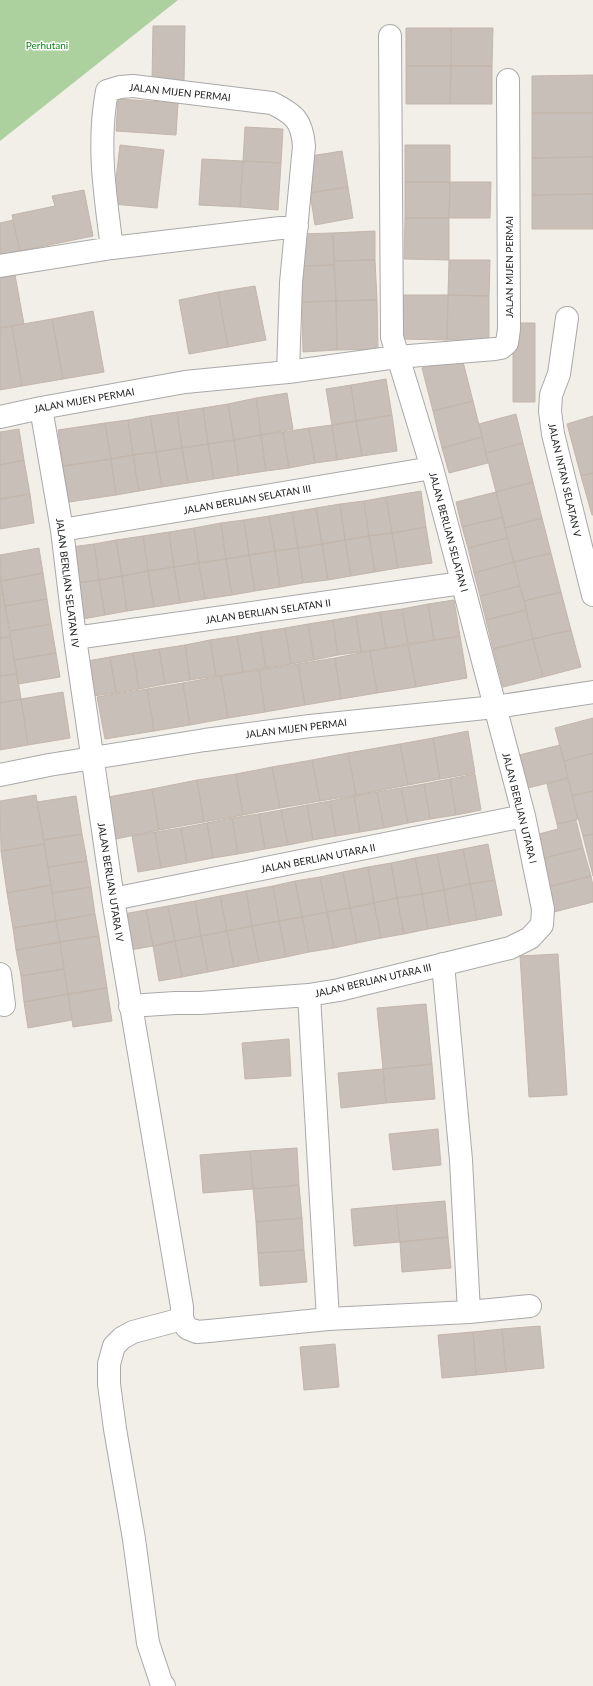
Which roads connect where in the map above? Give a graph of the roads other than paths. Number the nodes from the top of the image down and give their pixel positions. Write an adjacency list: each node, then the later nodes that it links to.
1 (390, 36): 7 (street)
2 (508, 80): 7 (street, JALAN MIJEN PERMAI)
3 (297, 226): 4 (street); 4 (street, JALAN MIJEN PERMAI); 8 (street, JALAN MIJEN PERMAI)
4 (112, 248): 5 (street)
5 (0, 266)
6 (567, 318): 14 (street, JALAN INTAN SELATAN V)
7 (397, 357): 8 (street, JALAN MIJEN PERMAI); 11 (street, JALAN BERLIAN SELATAN I)
8 (288, 372): 9 (street, JALAN MIJEN PERMAI)
9 (41, 408): 10 (street, JALAN MIJEN PERMAI); 12 (street, JALAN BERLIAN SELATAN IV)
10 (0, 417)
11 (432, 468): 12 (street, JALAN BERLIAN SELATAN III); 13 (street, JALAN BERLIAN SELATAN I)
12 (62, 530): 15 (street, JALAN BERLIAN SELATAN IV)
13 (462, 583): 15 (street, JALAN BERLIAN SELATAN II); 17 (street, JALAN BERLIAN SELATAN I)
14 (593, 595)
15 (75, 638): 18 (street, JALAN BERLIAN SELATAN IV)
16 (593, 692): 17 (street, JALAN MIJEN PERMAI)
17 (494, 707): 18 (street, JALAN MIJEN PERMAI); 20 (street, JALAN BERLIAN UTARA I)
18 (92, 758): 19 (street, JALAN MIJEN PERMAI); 21 (street, JALAN BERLIAN UTARA IV)
19 (0, 775)
20 (524, 816): 21 (street, JALAN BERLIAN UTARA II); 22 (street, JALAN BERLIAN UTARA I)
21 (113, 899): 27 (street, JALAN BERLIAN UTARA IV)
22 (543, 909): 23 (street, JALAN BERLIAN UTARA III)
23 (443, 964): 25 (street, JALAN BERLIAN UTARA III); 29 (street)
24 (0, 974): 26 (street)
25 (309, 995): 27 (street, JALAN BERLIAN UTARA III); 31 (street)
26 (4, 1005)
27 (130, 1006): 30 (street, JALAN BERLIAN UTARA IV)
28 (530, 1306): 29 (street)
29 (469, 1312): 31 (street)
30 (182, 1319): 31 (street); 32 (street)
31 (328, 1319)
32 (164, 1686)

